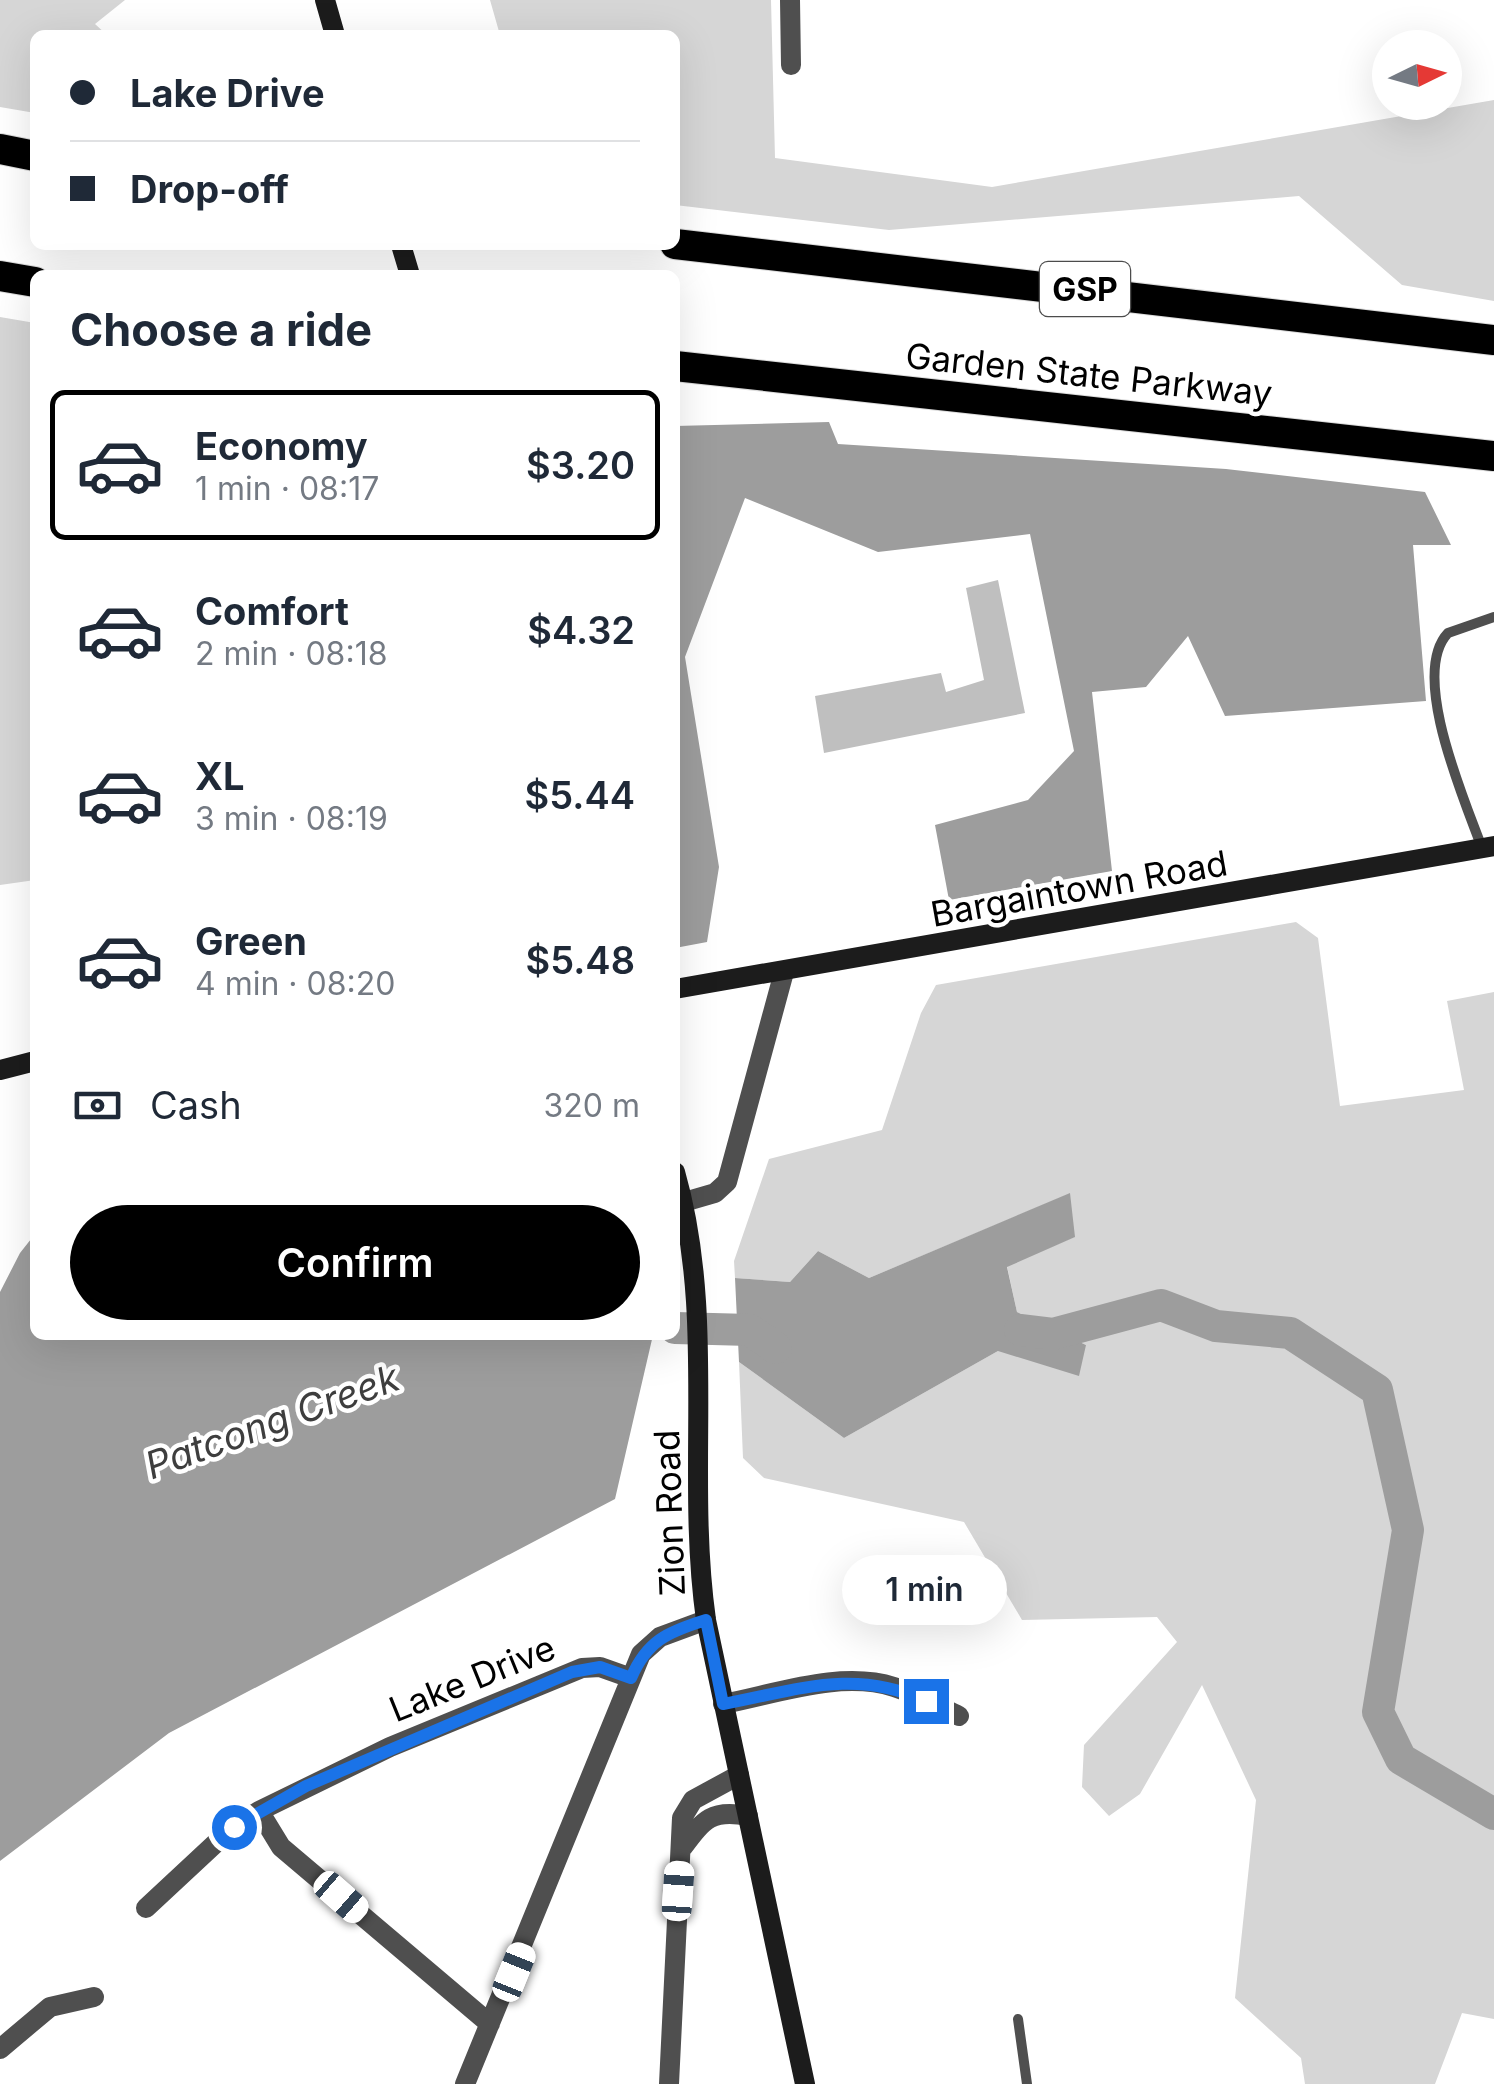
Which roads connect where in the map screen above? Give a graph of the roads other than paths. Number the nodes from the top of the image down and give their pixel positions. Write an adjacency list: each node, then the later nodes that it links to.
1 (325, 0): 3 (street)
2 (790, 0): 4 (street)
3 (334, 30)
4 (791, 65)
5 (0, 150): 6 (highway)
6 (30, 155)
7 (680, 245): 10 (highway, GSP)
8 (0, 276): 9 (highway)
9 (30, 281)
10 (1494, 340)
11 (680, 367): 12 (highway, Garden State Parkway)
12 (1494, 456)
13 (1494, 617): 14 (lane)
14 (1488, 847): 15 (street, Bargaintown Road)
15 (784, 972): 16 (street, Bargaintown Road); 20 (street)
16 (680, 989)
17 (30, 1062): 18 (street)
18 (0, 1070)
19 (680, 1189): 20 (street, Zion Road)
20 (684, 1202): 21 (street, Zion Road)
21 (706, 1620): 22 (street); 23 (street, Zion Road)
22 (631, 1678): 26 (street, Lake Drive); 32 (street)
23 (723, 1704): 24 (street); 25 (street, Zion Road)
24 (959, 1716)
25 (739, 1775): 27 (street, Zion Road); 28 (street)
26 (259, 1810): 29 (street, Lake Drive); 32 (street)
27 (748, 1816): 28 (street); 36 (street, Zion Road)
28 (683, 1847): 35 (street)
29 (146, 1908)
30 (94, 1997): 33 (street)
31 (1018, 2019): 37 (lane)
32 (490, 2024): 34 (street)
33 (0, 2049)
34 (466, 2084)
35 (668, 2084)
36 (805, 2084)
37 (1027, 2084)

